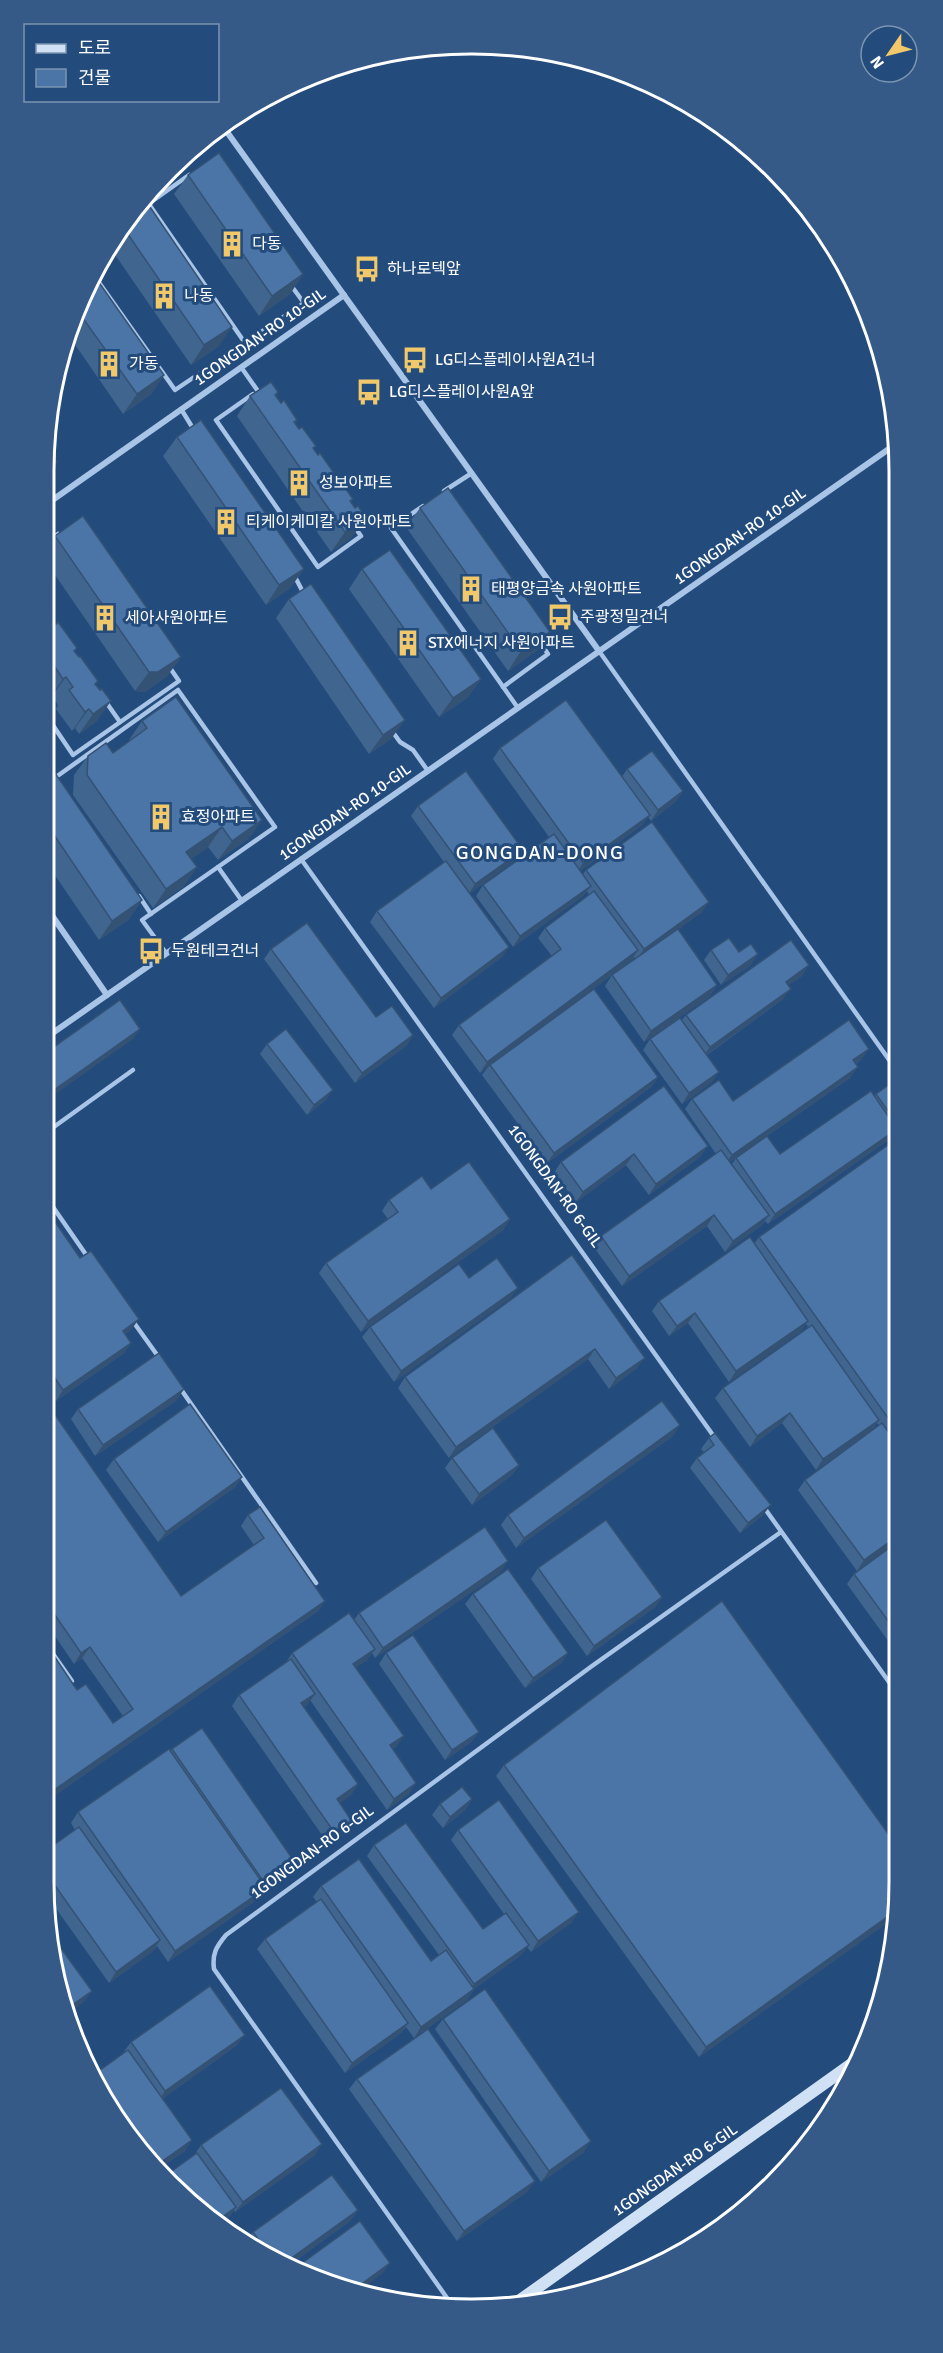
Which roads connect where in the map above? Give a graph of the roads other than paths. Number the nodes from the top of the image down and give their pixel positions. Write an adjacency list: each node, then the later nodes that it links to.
1 (228, 133): 7 (street, 1GONGDAN-RO 10-GIL)
2 (196, 170): 3 (lane)
3 (155, 200)
4 (150, 205): 8 (lane)
5 (284, 275): 8 (lane)
6 (99, 283): 8 (lane)
7 (344, 295): 9 (street, 1GONGDAN-RO 10-GIL); 15 (street, 1GONGDAN-RO 10-GIL)
8 (245, 343)
9 (241, 367): 10 (lane); 12 (street, 1GONGDAN-RO 10-GIL)
10 (258, 391): 11 (lane); 19 (lane)
11 (265, 401)
12 (181, 409): 13 (lane); 17 (street, 1GONGDAN-RO 10-GIL)
13 (200, 438)
14 (888, 449): 25 (street, 1GONGDAN-RO 10-GIL)
15 (472, 473): 16 (lane); 25 (street, 1GONGDAN-RO 10-GIL)
16 (436, 496)
17 (54, 499)
18 (427, 503): 27 (lane)
19 (348, 517)
20 (62, 532): 21 (lane)
21 (54, 537)
22 (291, 570): 23 (lane)
23 (305, 597)
24 (535, 636): 27 (lane)
25 (599, 651): 29 (street, 1GONGDAN-RO 10-GIL); 45 (lane)
26 (166, 661): 30 (lane)
27 (503, 687): 29 (lane)
28 (101, 695): 30 (lane)
29 (518, 708): 33 (street, 1GONGDAN-RO 10-GIL)
30 (120, 722): 32 (lane)
31 (387, 723): 33 (lane)
32 (54, 727)
33 (428, 771): 36 (street, 1GONGDAN-RO 10-GIL)
34 (56, 777): 35 (lane); 37 (lane)
35 (63, 787)
36 (301, 860): 39 (street, 1GONGDAN-RO 10-GIL); 53 (lane, 1GONGDAN-RO 6-GIL)
37 (218, 867): 39 (lane); 40 (lane)
38 (137, 894): 40 (lane)
39 (242, 901): 42 (street, 1GONGDAN-RO 10-GIL)
40 (151, 914): 42 (lane)
41 (54, 918): 43 (street)
42 (166, 953): 43 (street, 1GONGDAN-RO 10-GIL)
43 (107, 995): 44 (street, 1GONGDAN-RO 10-GIL)
44 (54, 1032)
45 (889, 1060)
46 (134, 1070): 47 (lane)
47 (54, 1127)
48 (54, 1208): 49 (lane)
49 (91, 1262)
50 (125, 1310): 51 (lane)
51 (166, 1369)
52 (173, 1378): 56 (lane)
53 (720, 1447)
54 (761, 1503): 55 (lane)
55 (781, 1532): 59 (lane); 62 (lane, 1GONGDAN-RO 6-GIL)
56 (316, 1583)
57 (54, 1655): 58 (lane)
58 (72, 1681)
59 (889, 1682)
60 (844, 2069): 61 (street, 1GONGDAN-RO 6-GIL)
61 (526, 2295)
62 (447, 2298)

